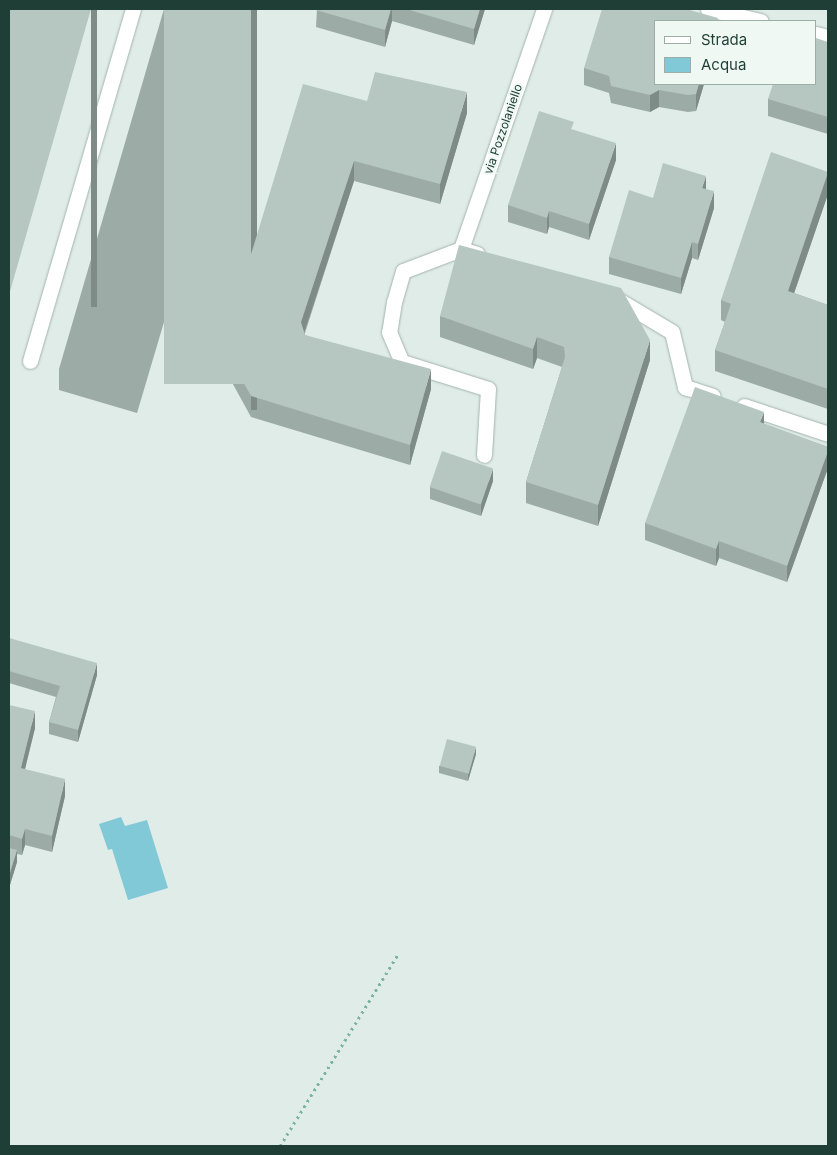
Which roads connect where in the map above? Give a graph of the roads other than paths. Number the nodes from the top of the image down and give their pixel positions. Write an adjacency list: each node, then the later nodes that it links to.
1 (133, 9): 8 (street)
2 (544, 9): 5 (street, via Pozzolaniello)
3 (708, 9): 4 (street)
4 (757, 20)
5 (461, 249): 6 (street); 10 (street)
6 (488, 258)
7 (605, 295): 9 (street)
8 (30, 361)
9 (828, 434)
10 (484, 455)

